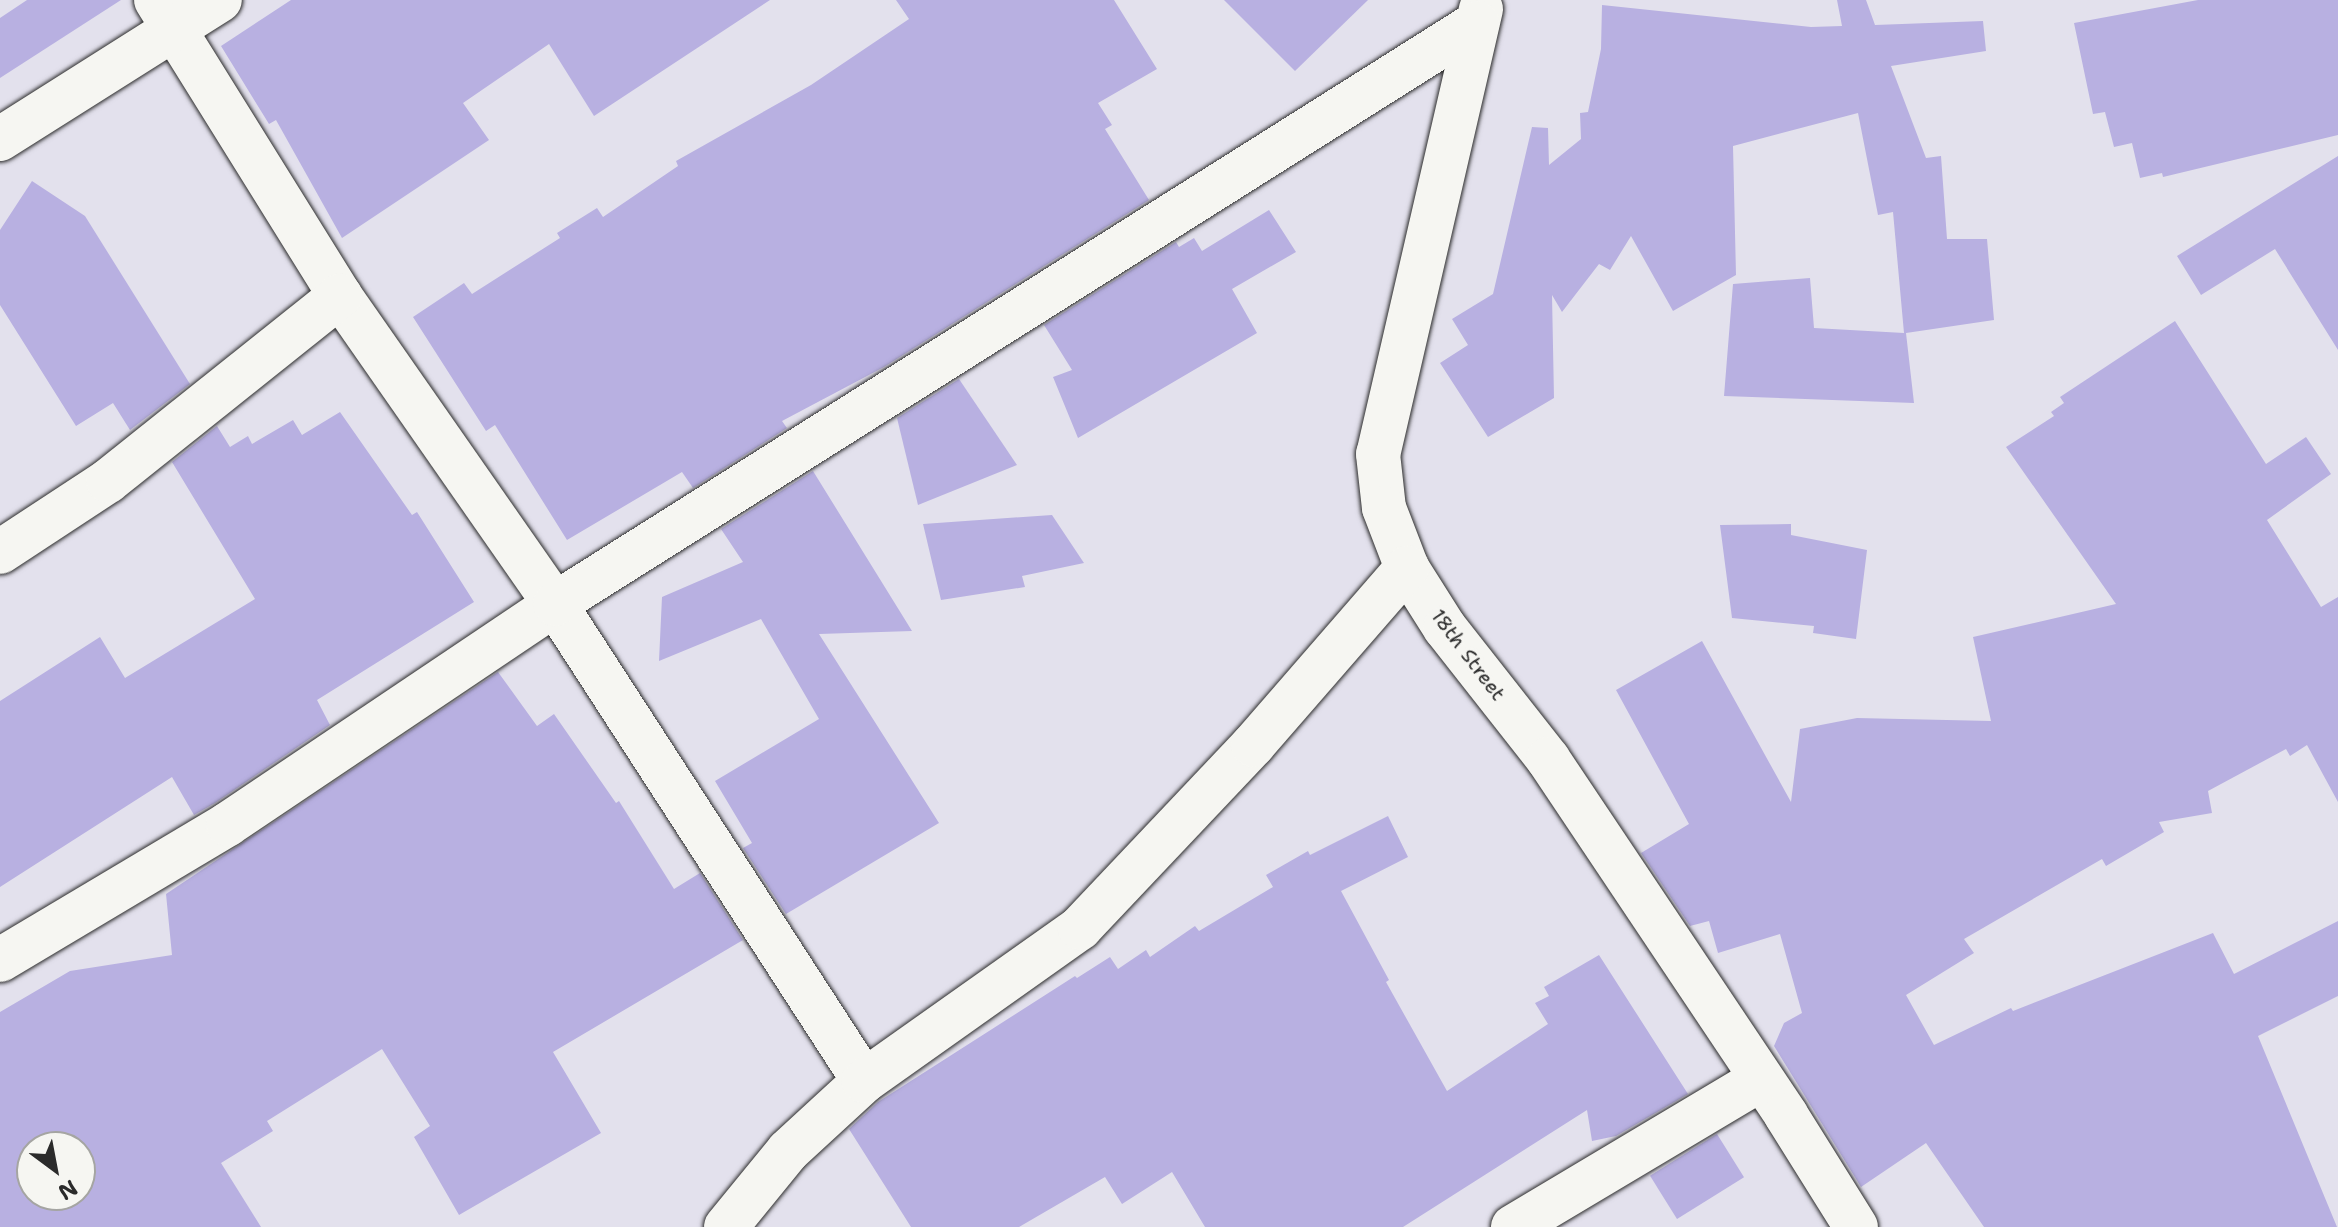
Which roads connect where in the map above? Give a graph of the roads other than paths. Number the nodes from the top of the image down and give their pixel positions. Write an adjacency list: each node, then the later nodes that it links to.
1 (220, 0): 3 (street)
2 (1480, 11): 7 (street, 18th Street); 8 (street)
3 (165, 14): 4 (street); 5 (street)
4 (0, 139)
5 (340, 296): 6 (street); 8 (street)
6 (0, 552)
7 (1407, 568): 10 (street, 18th Street); 11 (street)
8 (555, 604): 9 (street); 11 (street)
9 (0, 960)
10 (1761, 1079): 13 (street); 14 (street, 18th Street)
11 (864, 1081): 12 (street)
12 (726, 1227)
13 (1513, 1227)
14 (1856, 1227)

